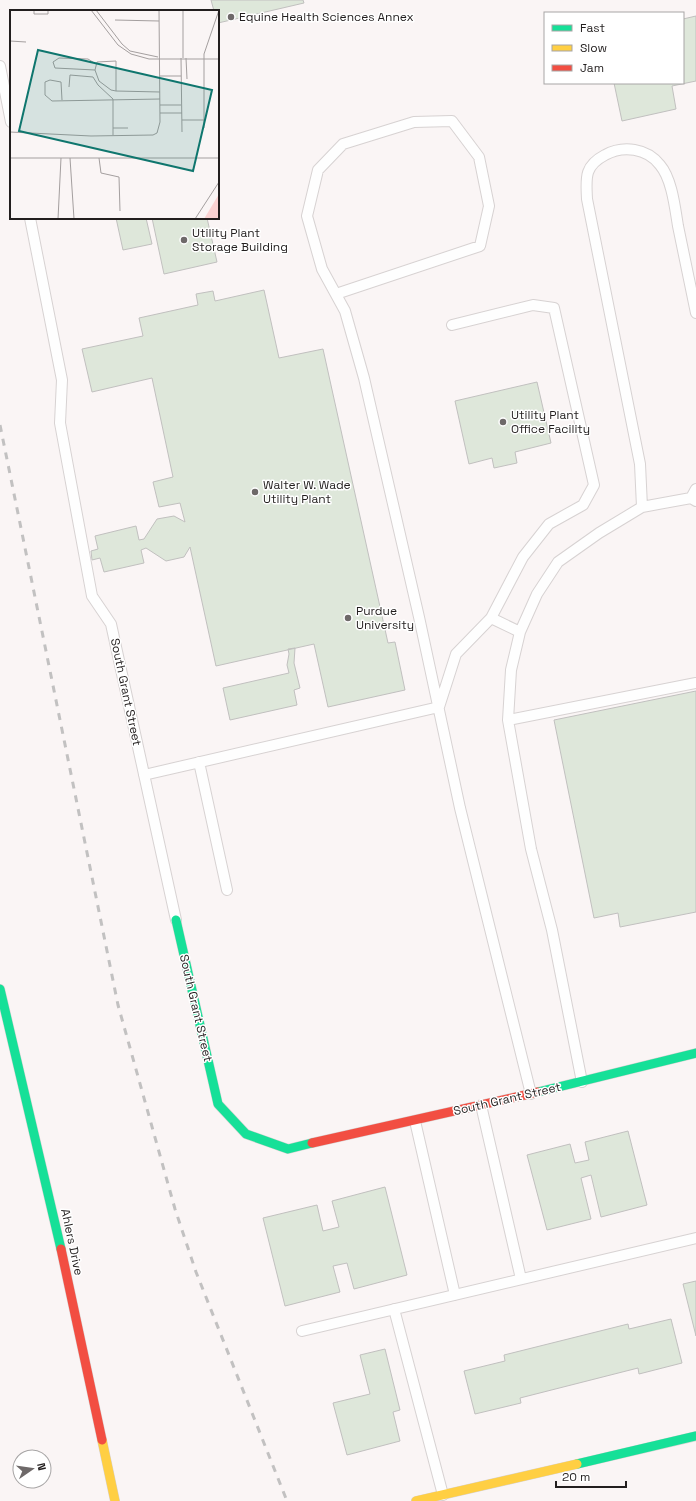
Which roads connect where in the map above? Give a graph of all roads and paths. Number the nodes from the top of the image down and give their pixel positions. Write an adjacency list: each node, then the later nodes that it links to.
1 (0, 66): 2 (lane)
2 (10, 117)
3 (30, 219): 16 (lane, South Grant Street)
4 (336, 294): 4 (lane); 13 (lane)
5 (696, 313): 9 (lane)
6 (452, 325): 10 (lane)
7 (696, 489): 8 (lane)
8 (694, 500): 9 (lane)
9 (642, 507): 11 (lane)
10 (491, 618): 11 (lane); 13 (lane)
11 (520, 632): 14 (lane)
12 (696, 683): 14 (lane)
13 (439, 707): 15 (lane); 22 (lane)
14 (508, 720): 21 (lane)
15 (199, 762): 16 (lane); 17 (lane)
16 (144, 775): 18 (lane, South Grant Street)
17 (227, 890)
18 (176, 920): 24 (street, South Grant Street)
19 (0, 989): 32 (street, Ahlers Drive)
20 (696, 1053): 21 (street, South Grant Street)
21 (582, 1082): 22 (street, South Grant Street)
22 (531, 1094): 23 (street, South Grant Street)
23 (481, 1106): 24 (street, South Grant Street); 26 (lane)
24 (415, 1121): 27 (lane)
25 (696, 1238): 26 (lane)
26 (521, 1279): 27 (lane)
27 (455, 1295): 28 (lane)
28 (394, 1309): 29 (lane); 31 (lane)
29 (302, 1331)
30 (696, 1436): 31 (street)
31 (443, 1495): 33 (street)
32 (115, 1501)
33 (416, 1501)

